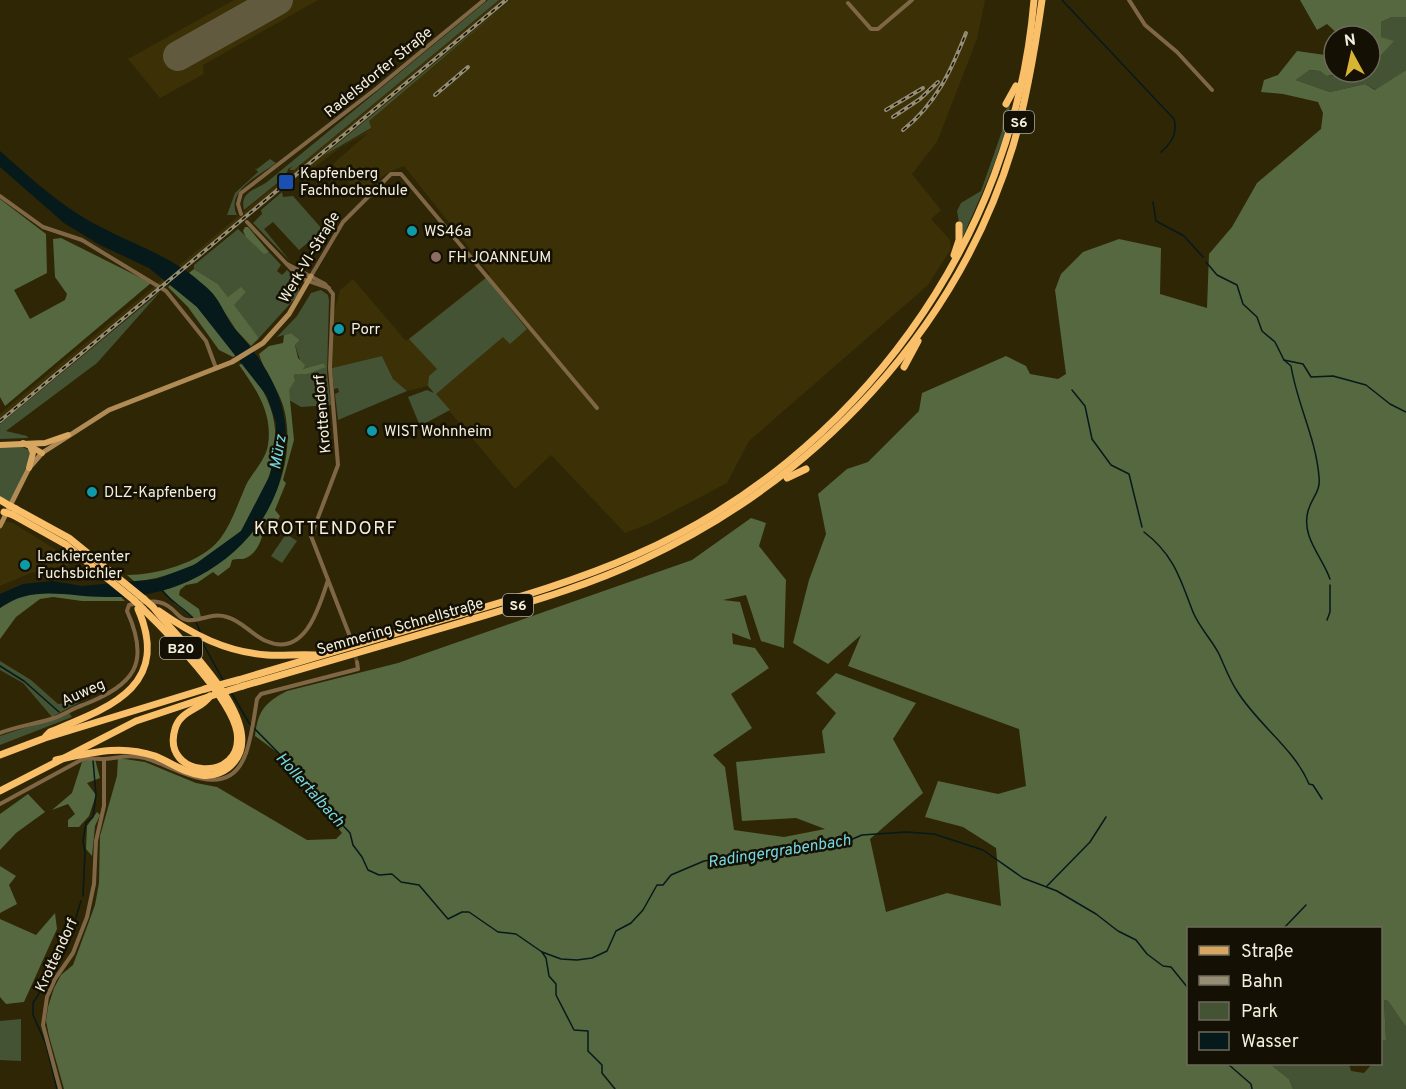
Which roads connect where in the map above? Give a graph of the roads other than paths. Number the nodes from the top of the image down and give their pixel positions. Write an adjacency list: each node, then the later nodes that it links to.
1 (484, 0): 11 (street, Radelsdorfer Straße)
2 (912, 0): 6 (street)
3 (1034, 0): 7 (highway, Semmering Schnellstraße / S6)
4 (1042, 0): 19 (highway, Semmering Schnellstraße / S6)
5 (1129, 0): 8 (street)
6 (848, 3)
7 (1028, 53): 9 (highway); 17 (highway, Semmering Schnellstraße / S6)
8 (1212, 90)
9 (1006, 104)
10 (0, 196): 21 (street)
11 (241, 214)
12 (247, 222): 14 (street)
13 (959, 225): 17 (highway)
14 (287, 264): 15 (street); 16 (street)
15 (311, 276): 16 (main road, Werk-VI-Straße); 18 (street); 22 (street, Werk-VI-Straße)
16 (308, 282): 18 (street); 21 (main road, Werk-VI-Straße)
17 (940, 286): 36 (highway, Semmering Schnellstraße / S6)
18 (330, 289): 32 (street, Krottendorf)
19 (924, 328): 20 (highway); 29 (highway, Semmering Schnellstraße / S6)
20 (904, 367)
21 (216, 368): 23 (main road, Werk-VI-Straße)
22 (597, 408)
23 (68, 435): 24 (main road); 26 (main road, Werk-VI-Straße)
24 (33, 444): 25 (main road); 26 (main road); 27 (main road)
25 (0, 445)
26 (42, 453): 27 (main road, Werk-VI-Straße)
27 (29, 468): 31 (main road, Werk-VI-Straße)
28 (806, 469): 29 (highway)
29 (769, 487): 38 (highway, Semmering Schnellstraße / S6)
30 (6, 507): 33 (highway, B20, bridge); 34 (highway, B20, bridge)
31 (0, 526)
32 (328, 580): 35 (street, Krottendorf); 40 (street, Auweg)
33 (153, 607): 36 (highway); 39 (highway, B20)
34 (141, 609): 39 (highway, B20); 41 (highway)
35 (349, 634)
36 (320, 656): 38 (highway, Semmering Schnellstraße / S6)
37 (357, 662): 43 (street)
38 (241, 683): 39 (highway, Semmering Schnellstraße / S6, bridge)
39 (212, 691): 39 (highway); 41 (highway, Semmering Schnellstraße / S6); 44 (highway, Semmering Schnellstraße / S6); 44 (highway)
40 (0, 733)
41 (45, 738): 42 (highway, Semmering Schnellstraße / S6)
42 (0, 755)
43 (104, 759): 46 (street); 47 (street, Krottendorf)
44 (56, 760): 45 (highway, Semmering Schnellstraße / S6)
45 (0, 791)
46 (0, 804)
47 (60, 1089)

